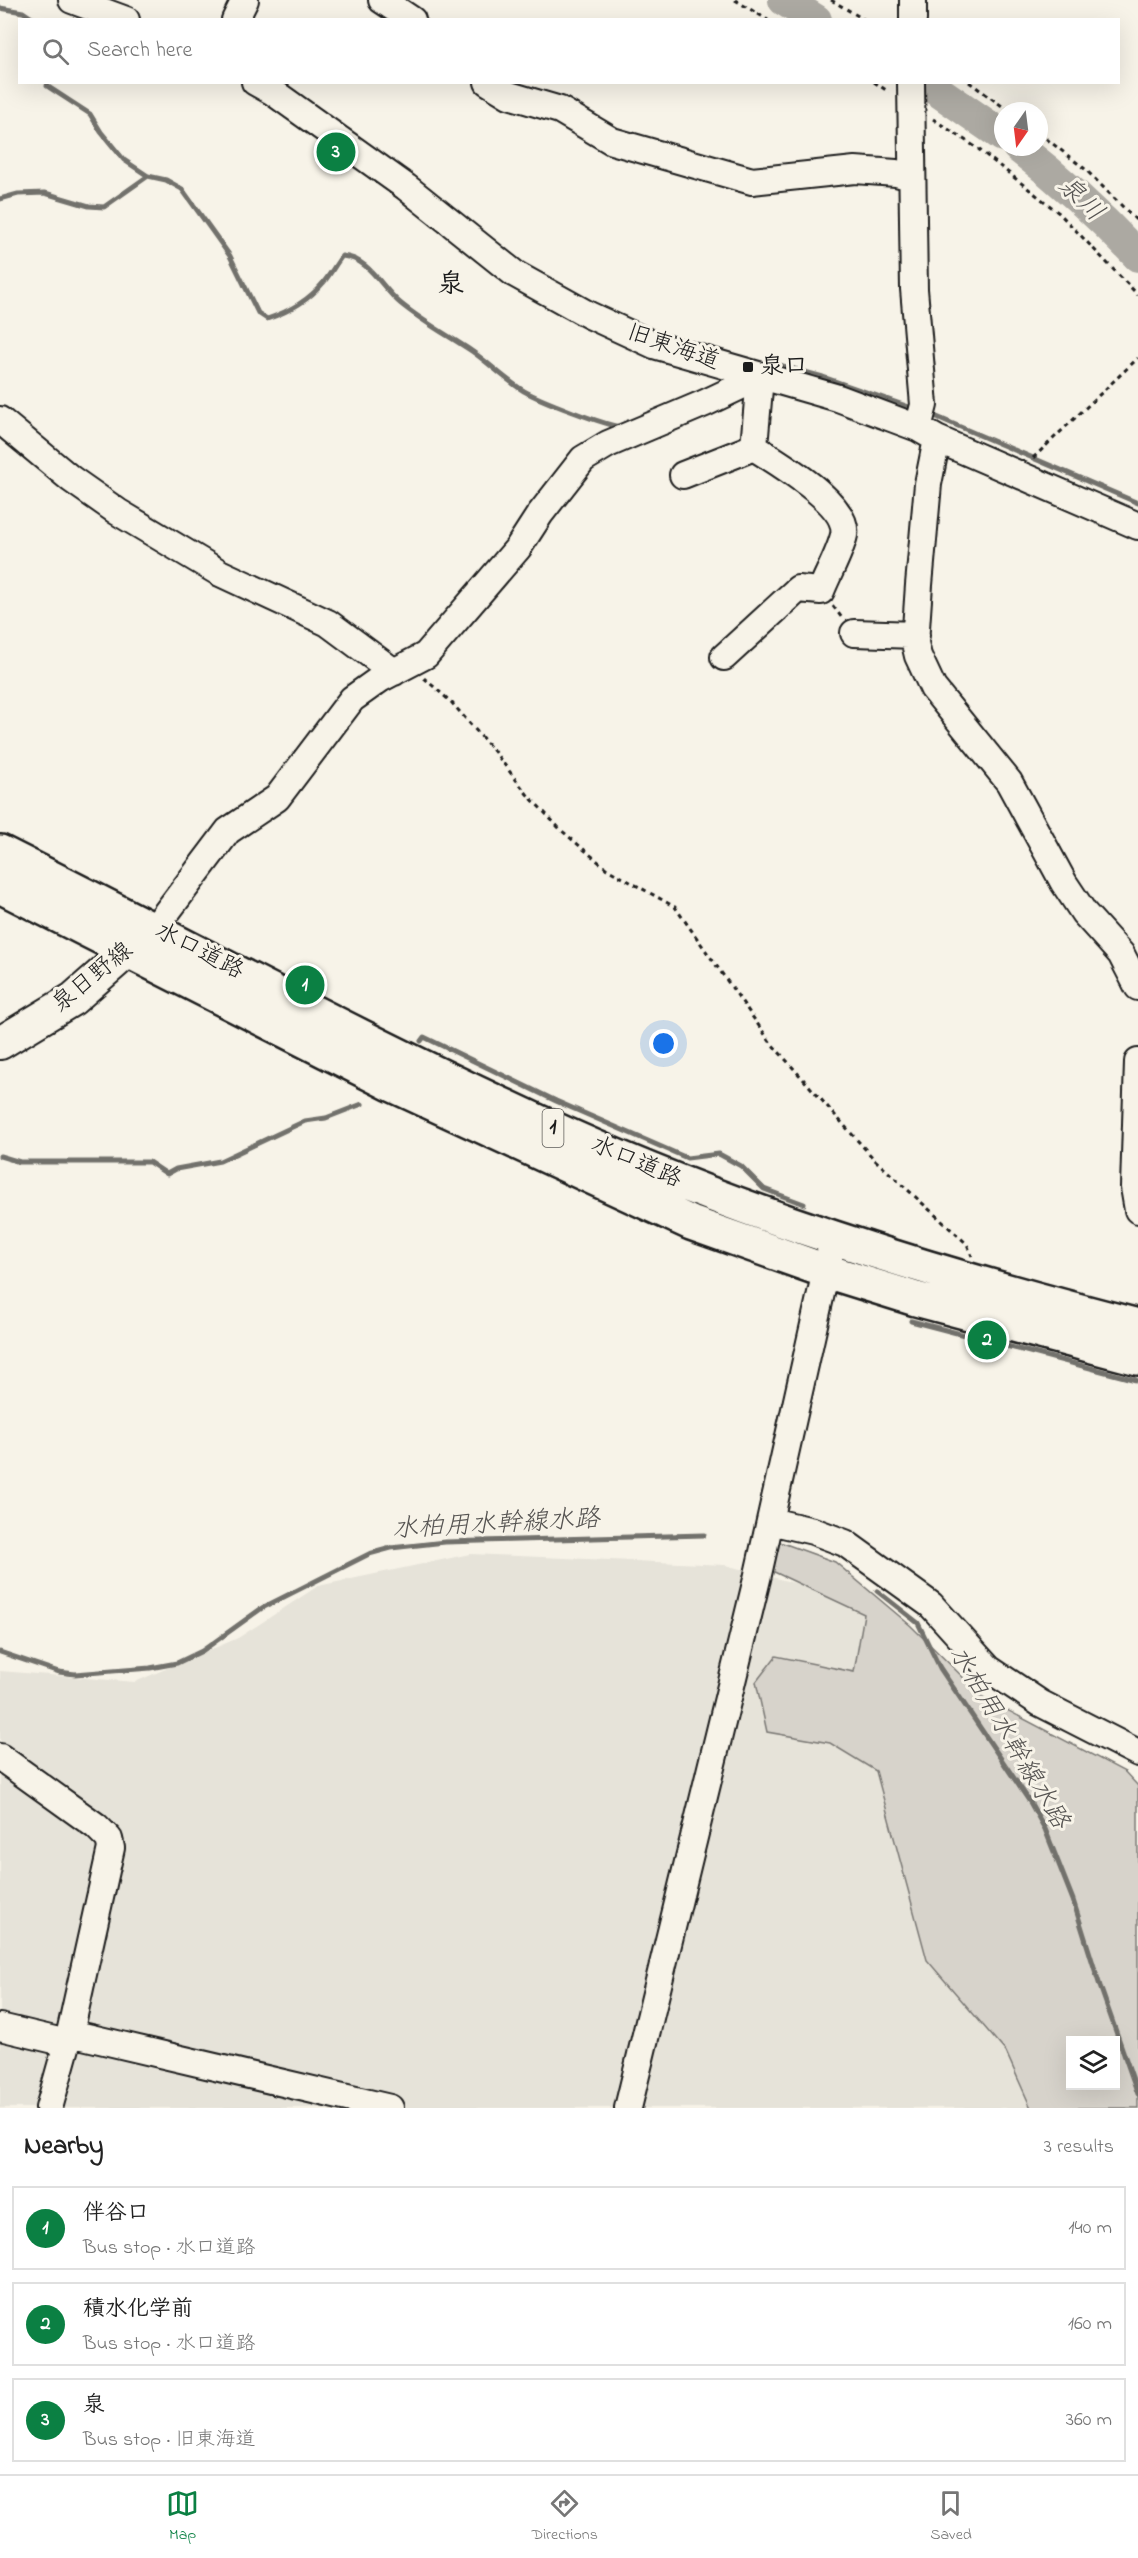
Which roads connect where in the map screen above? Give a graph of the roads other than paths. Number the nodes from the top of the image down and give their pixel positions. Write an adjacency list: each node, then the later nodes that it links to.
1 (72, 0): 5 (street)
2 (245, 0): 6 (street)
3 (382, 0): 7 (street)
4 (913, 0): 8 (street)
5 (121, 18)
6 (236, 18)
7 (409, 18)
8 (913, 18)
9 (259, 84): 13 (street, 旧東海道)
10 (491, 84): 12 (street)
11 (911, 96): 12 (street)
12 (911, 177): 15 (street)
13 (760, 377): 15 (street, 旧東海道); 16 (street); 22 (street)
14 (0, 420): 22 (street)
15 (925, 423): 18 (street, 旧東海道); 20 (street)
16 (753, 447): 17 (street); 21 (street)
17 (683, 475)
18 (1138, 526)
19 (854, 633): 20 (street)
20 (916, 635): 27 (street)
21 (724, 657)
22 (398, 670): 25 (street)
23 (0, 852): 25 (highway, 水口道路 / 1)
24 (0, 886): 26 (highway, 水口道路 / 1)
25 (154, 929): 26 (main road, 泉日野線); 31 (highway, 水口道路 / 1)
26 (126, 951): 28 (main road, 泉日野線); 32 (highway, 水口道路 / 1)
27 (1138, 987)
28 (0, 1043)
29 (1138, 1062): 30 (street)
30 (1138, 1210)
31 (834, 1238): 32 (street); 33 (highway, 水口道路 / 1)
32 (826, 1271): 34 (highway, 水口道路 / 1); 35 (street)
33 (1138, 1326)
34 (1138, 1358)
35 (770, 1521): 36 (street); 42 (street)
36 (1138, 1753)
37 (0, 1757): 39 (street)
38 (0, 2027): 39 (street)
39 (68, 2038): 40 (street); 41 (street)
40 (49, 2108)
41 (390, 2108)
42 (628, 2108)

